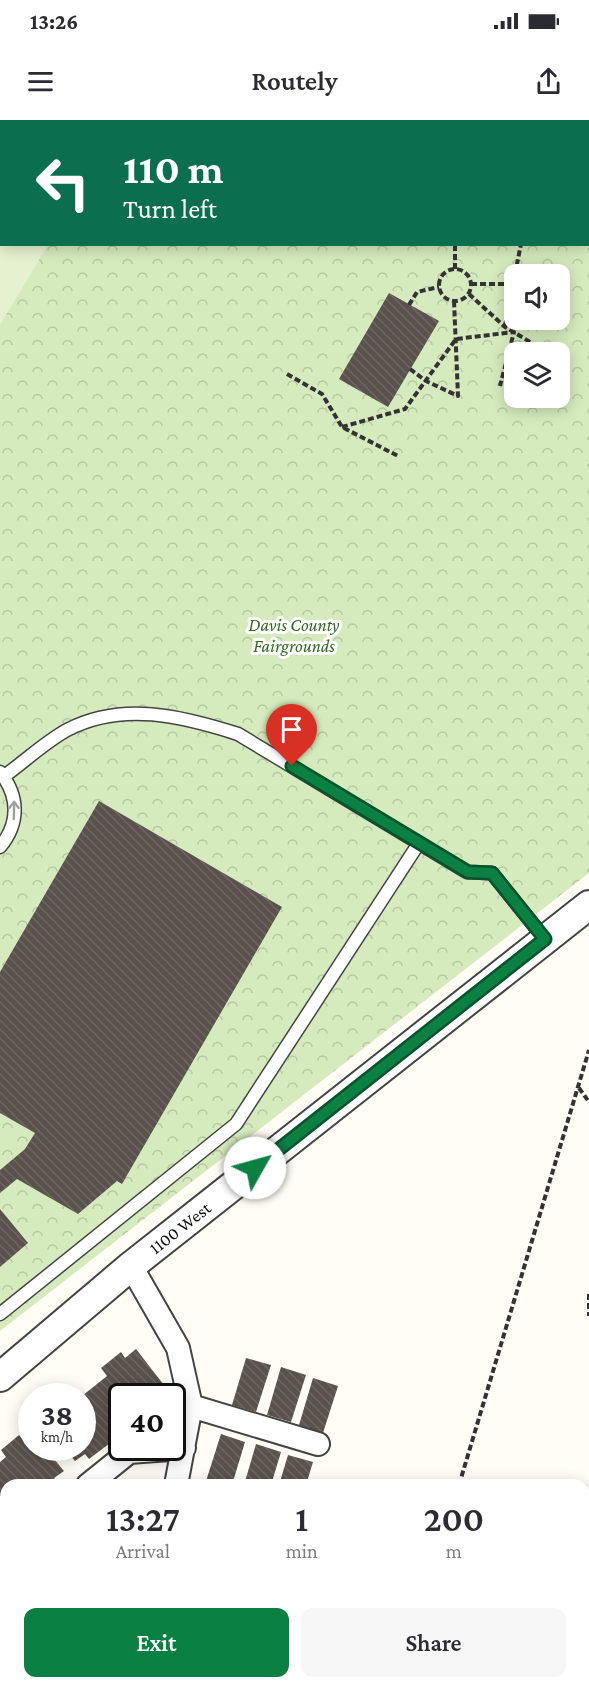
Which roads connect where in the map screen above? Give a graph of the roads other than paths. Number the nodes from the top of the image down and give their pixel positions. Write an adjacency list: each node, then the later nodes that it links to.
1 (2, 775): 2 (lane); 3 (lane, one-way to 1)
2 (419, 843): 5 (lane); 7 (lane)
3 (0, 847)
4 (589, 905): 5 (street, 1100 West)
5 (545, 939): 6 (street, 1100 West)
6 (131, 1266): 8 (street, 1100 West); 9 (street)
7 (0, 1314)
8 (0, 1377)
9 (191, 1406): 10 (street); 11 (street)
10 (186, 1436)
11 (318, 1444)
12 (118, 1461): 14 (street)
13 (181, 1461): 15 (street)
14 (95, 1479)
15 (177, 1479)

